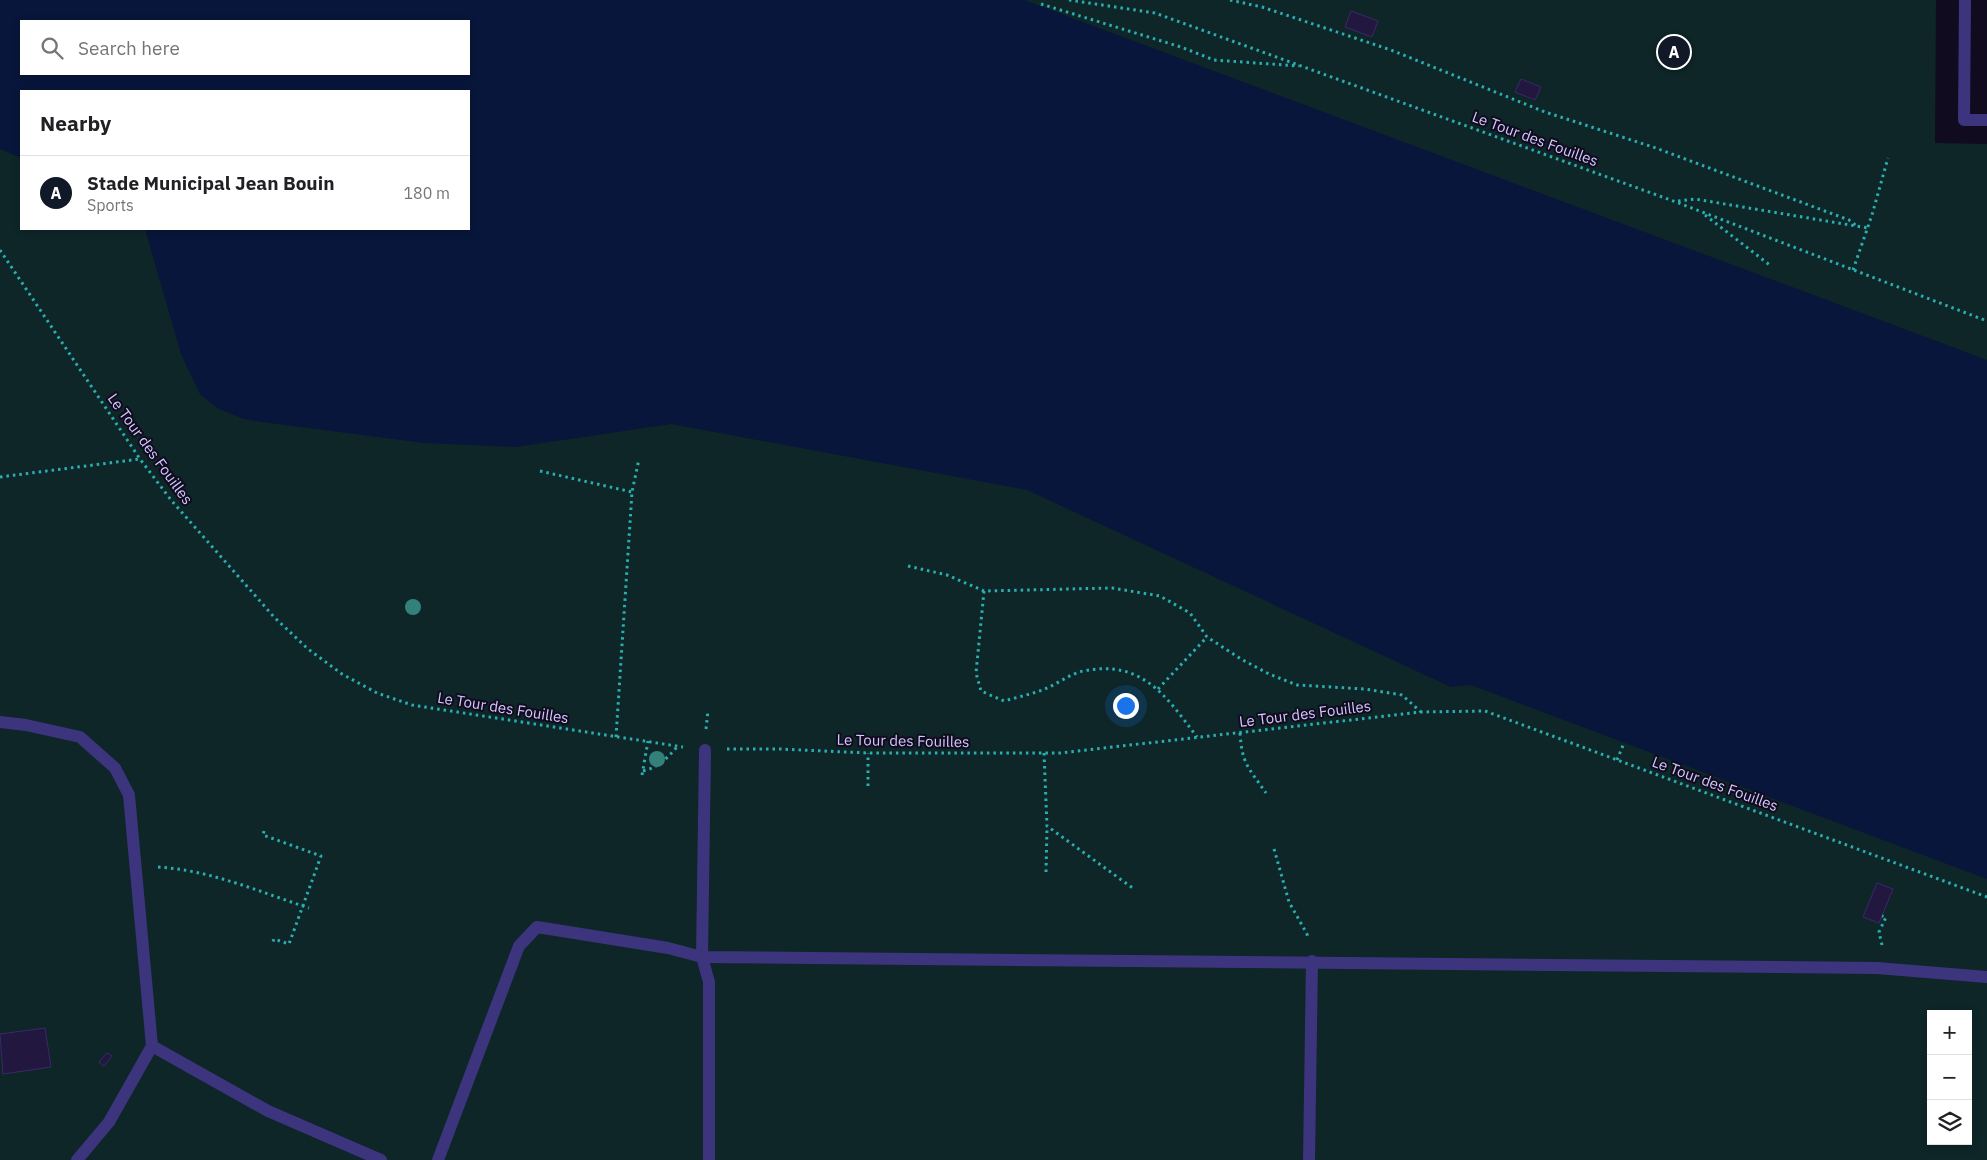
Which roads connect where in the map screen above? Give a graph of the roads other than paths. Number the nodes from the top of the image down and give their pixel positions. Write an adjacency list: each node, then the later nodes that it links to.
1 (1965, 0): 2 (street)
2 (1987, 120)
3 (0, 722): 8 (street)
4 (705, 750): 5 (street)
5 (702, 957): 6 (street); 11 (street); 12 (street)
6 (1312, 961): 7 (street); 13 (street)
7 (1987, 977)
8 (152, 1046): 9 (street); 10 (street)
9 (77, 1160)
10 (381, 1160)
11 (438, 1160)
12 (709, 1160)
13 (1309, 1160)

